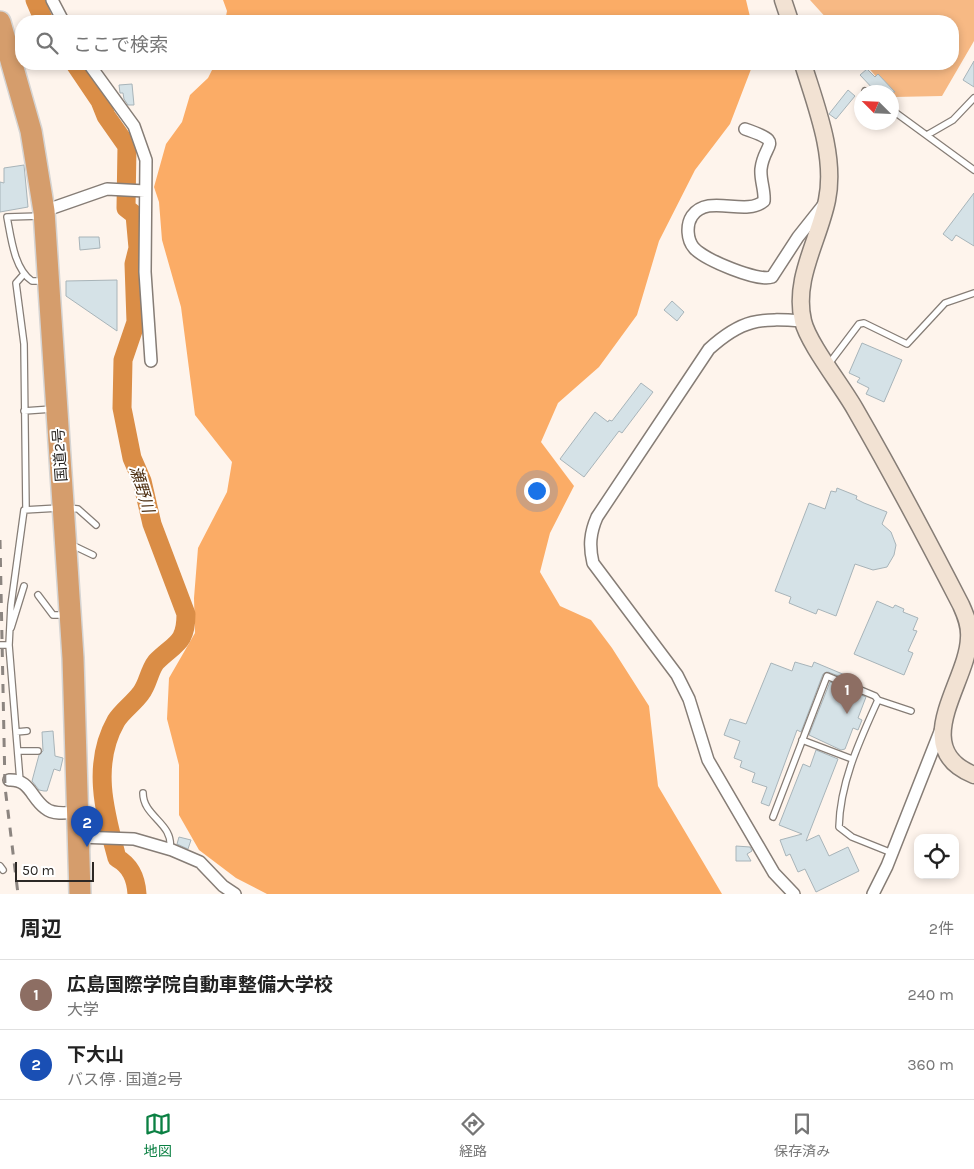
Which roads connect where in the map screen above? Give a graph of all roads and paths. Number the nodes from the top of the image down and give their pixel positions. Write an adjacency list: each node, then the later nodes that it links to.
1 (52, 0): 3 (street)
2 (784, 0): 4 (street)
3 (60, 15)
4 (788, 15)
5 (0, 22): 15 (highway, 国道2号)
6 (93, 70): 20 (street)
7 (805, 70): 14 (street)
8 (974, 98): 11 (lane)
9 (899, 115): 11 (lane)
10 (745, 128): 14 (street)
11 (927, 135): 12 (lane)
12 (974, 170)
13 (146, 191): 15 (street)
14 (828, 200): 19 (street)
15 (44, 213): 16 (lane); 17 (highway, 国道2号)
16 (24, 274): 17 (lane); 23 (lane)
17 (48, 281): 22 (highway, 国道2号)
18 (974, 292): 21 (lane)
19 (802, 321): 21 (street); 54 (street)
20 (151, 361)
21 (828, 365): 37 (street)
22 (56, 408): 23 (lane); 24 (highway, 国道2号)
23 (24, 410): 25 (lane)
24 (63, 508): 25 (lane); 26 (lane); 27 (highway, 国道2号)
25 (26, 509): 32 (lane)
26 (96, 525)
27 (65, 542): 28 (lane); 31 (highway, 国道2号)
28 (93, 555)
29 (24, 586): 32 (lane)
30 (38, 595): 31 (lane)
31 (70, 615): 47 (highway, 国道2号)
32 (9, 630): 33 (lane)
33 (9, 644): 34 (lane); 39 (lane)
34 (0, 645)
35 (878, 700): 36 (lane); 40 (lane); 43 (lane)
36 (911, 711)
37 (942, 726): 44 (street); 51 (street)
38 (27, 730): 39 (lane)
39 (16, 732): 41 (lane)
40 (802, 740): 43 (lane); 48 (lane)
41 (18, 751): 42 (lane); 45 (lane)
42 (38, 751)
43 (852, 759): 51 (lane)
44 (974, 775)
45 (15, 781): 47 (street)
46 (142, 792): 50 (lane)
47 (76, 812): 49 (highway, 国道2号)
48 (773, 817)
49 (78, 837): 50 (street); 52 (highway, 国道2号)
50 (170, 849): 53 (street)
51 (892, 853): 55 (street)
52 (80, 894)
53 (235, 894)
54 (794, 894)
55 (873, 894)

